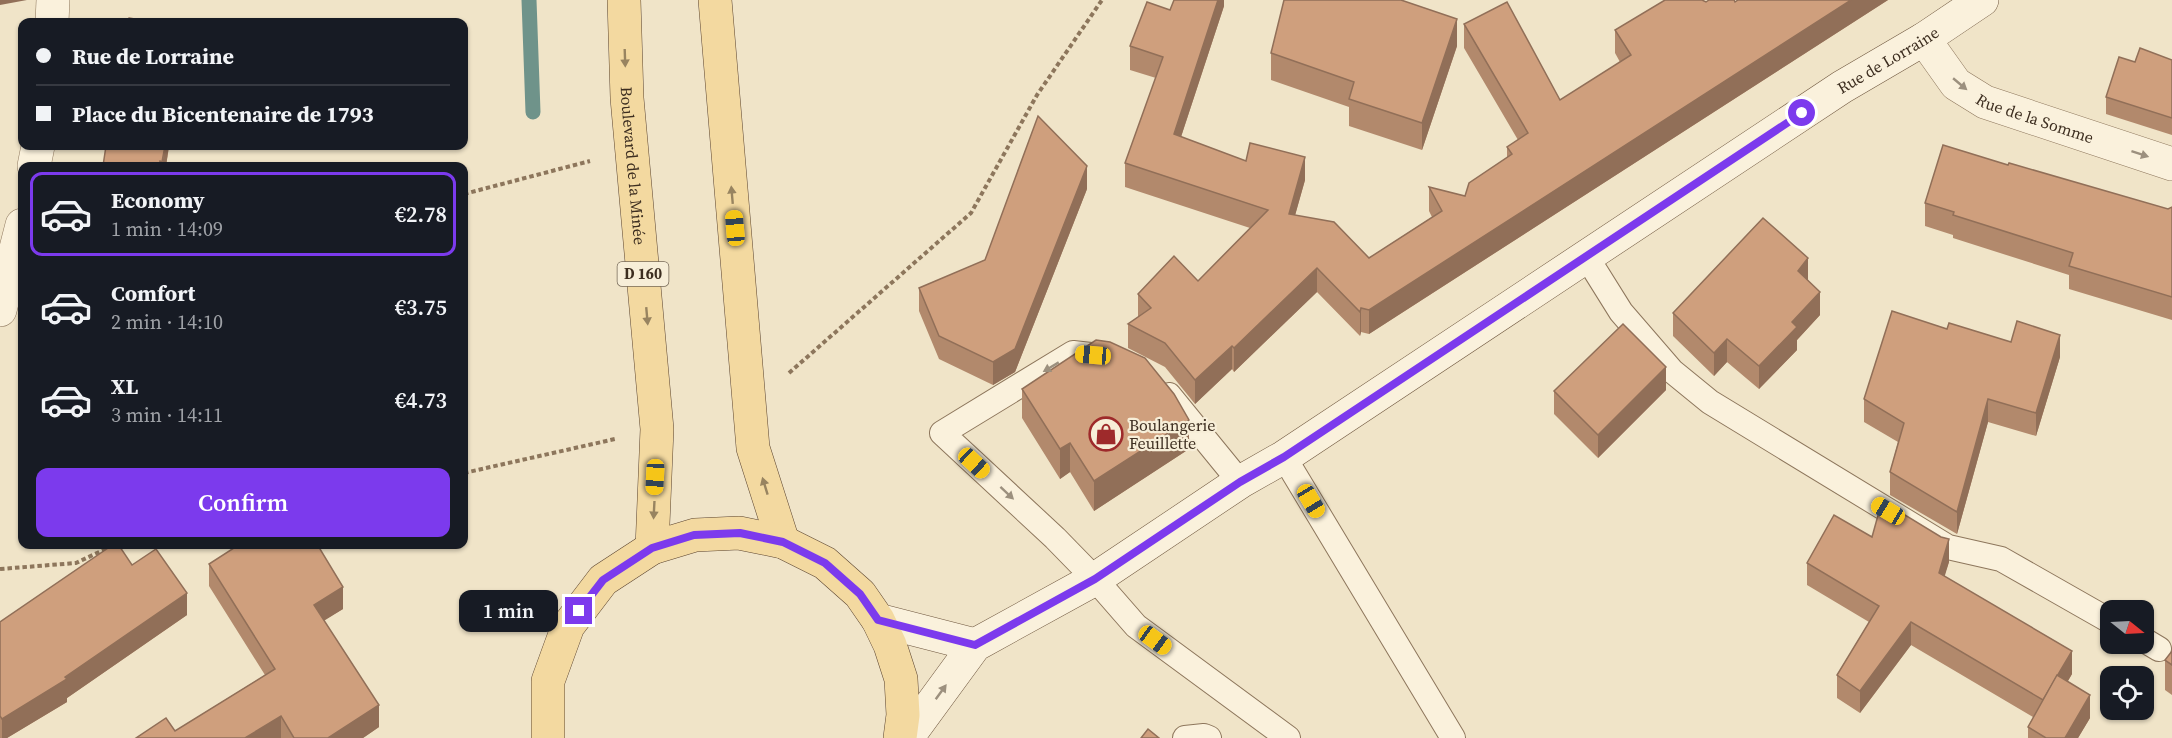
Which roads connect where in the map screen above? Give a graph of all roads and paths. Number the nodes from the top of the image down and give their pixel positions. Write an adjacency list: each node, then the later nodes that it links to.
1 (53, 0): 6 (main road)
2 (624, 0): 15 (main road, Boulevard de la Minée / D 160, one-way to 15)
3 (715, 0): 14 (main road, one-way to 3)
4 (1102, 0): 14 (path)
5 (1982, 0): 7 (main road, Rue de Lorraine)
6 (52, 18)
7 (1924, 39): 9 (main road, Rue de la Somme, one-way to 9); 12 (main road, Rue de Lorraine)
8 (597, 159): 10 (path)
9 (2172, 164)
10 (468, 193)
11 (18, 240): 13 (main road)
12 (1586, 256): 16 (main road, Rue de Lorraine); 24 (lane)
13 (0, 310)
14 (750, 407): 19 (main road, one-way to 14)
15 (657, 429): 17 (path); 20 (main road, Boulevard de la Minée / D 160, one-way to 20)
16 (1284, 457): 18 (main road, Rue de Lorraine); 33 (lane)
17 (468, 472)
18 (1240, 482): 23 (main road, Rue de Lorraine); 23 (lane, one-way to 23)
19 (783, 542): 20 (main road); 25 (main road)
20 (652, 548): 27 (main road)
21 (105, 549): 22 (path)
22 (0, 569)
23 (1095, 579): 26 (main road, Rue de Lorraine); 32 (lane)
24 (2100, 615)
25 (878, 620): 26 (main road); 28 (main road)
26 (975, 645): 29 (main road, Rue de Lorraine, one-way to 26)
27 (548, 738)
28 (900, 738)
29 (907, 738)
30 (1185, 738): 31 (lane)
31 (1209, 738)
32 (1288, 738)
33 (1452, 738)

